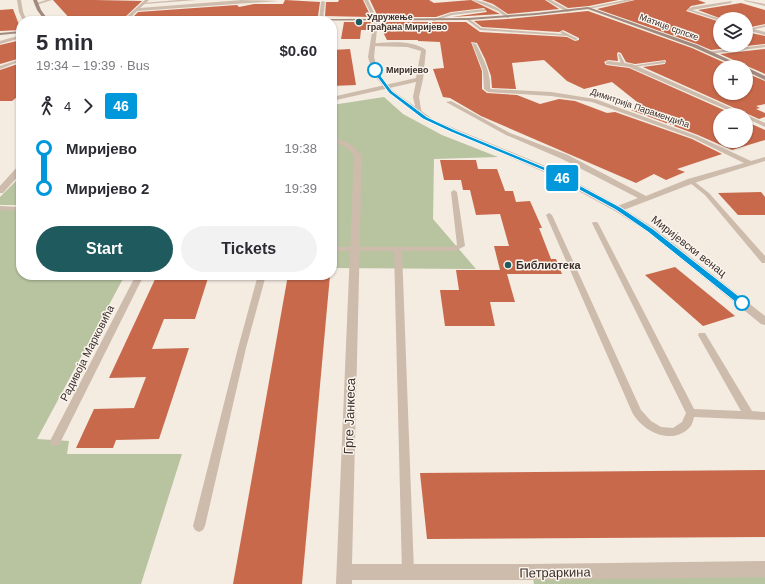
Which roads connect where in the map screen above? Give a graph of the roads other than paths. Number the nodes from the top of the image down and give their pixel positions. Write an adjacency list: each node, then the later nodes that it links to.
1 (19, 0): 19 (street)
2 (50, 0): 11 (lane)
3 (195, 0): 9 (lane)
4 (366, 0): 27 (street)
5 (474, 0): 23 (lane)
6 (548, 0): 18 (street)
7 (632, 0): 15 (street)
8 (746, 0): 14 (street)
9 (145, 1): 16 (street)
10 (277, 1): 16 (street)
11 (36, 2): 20 (main road)
12 (323, 2): 22 (lane)
13 (731, 2): 24 (street)
14 (765, 5)
15 (588, 8): 18 (main road); 43 (main road, Матице српске)
16 (135, 10): 21 (street)
17 (484, 10): 28 (street)
18 (569, 11): 23 (main road)
19 (23, 16)
20 (44, 16)
21 (129, 16)
22 (321, 16)
23 (508, 17): 25 (main road)
24 (713, 18)
25 (468, 19): 28 (main road); 35 (lane)
26 (337, 20): 27 (main road)
27 (376, 20): 28 (main road); 41 (street, Миријевски венац)
28 (434, 20)
29 (765, 26): 30 (lane)
30 (753, 27)
31 (556, 30): 35 (lane)
32 (753, 30): 36 (street)
33 (16, 32): 34 (main road)
34 (0, 34)
35 (567, 34): 38 (lane)
36 (765, 34)
37 (16, 38): 39 (street)
38 (576, 39)
39 (0, 43)
40 (474, 44): 64 (street, Димитрија Парамендића)
41 (372, 45): 54 (street); 55 (street, Миријевски венац)
42 (765, 46): 43 (street)
43 (709, 52): 45 (main road, Матице српске)
44 (619, 56): 49 (lane)
45 (727, 60)
46 (16, 62): 51 (lane)
47 (663, 62): 50 (lane)
48 (608, 63): 49 (street)
49 (623, 63): 50 (street)
50 (633, 66): 58 (street)
51 (0, 68)
52 (753, 72): 53 (main road)
53 (765, 78)
54 (420, 79): 55 (street); 59 (street)
55 (386, 87): 56 (street); 59 (street, Миријевски венац)
56 (337, 98)
57 (450, 102): 69 (street)
58 (727, 108)
59 (420, 114): 72 (street, Миријевски венац)
60 (753, 120): 61 (street)
61 (765, 125)
62 (337, 140): 75 (street, Грге Јанкеса)
63 (765, 159): 64 (street)
64 (748, 162): 66 (street)
65 (16, 173): 67 (street)
66 (691, 181): 69 (street); 78 (lane)
67 (0, 191)
68 (454, 192): 77 (lane)
69 (644, 198): 72 (street)
70 (0, 208): 71 (street)
71 (16, 209)
72 (618, 209): 81 (street, Миријевски венац)
73 (549, 215): 83 (lane)
74 (595, 223): 83 (lane)
75 (354, 248): 76 (lane); 77 (lane); 90 (street, Грге Јанкеса)
76 (337, 249)
77 (398, 249): 89 (lane)
78 (765, 261)
79 (137, 280): 86 (lane, Радивоја Марковића)
80 (261, 280): 87 (lane)
81 (765, 321)
82 (702, 335): 84 (lane)
83 (691, 412): 84 (lane)
84 (749, 416): 85 (lane)
85 (765, 416)
86 (55, 442)
87 (200, 526)
88 (765, 569): 89 (street, Петраркина)
89 (408, 572): 90 (street, Петраркина)
90 (344, 578)

